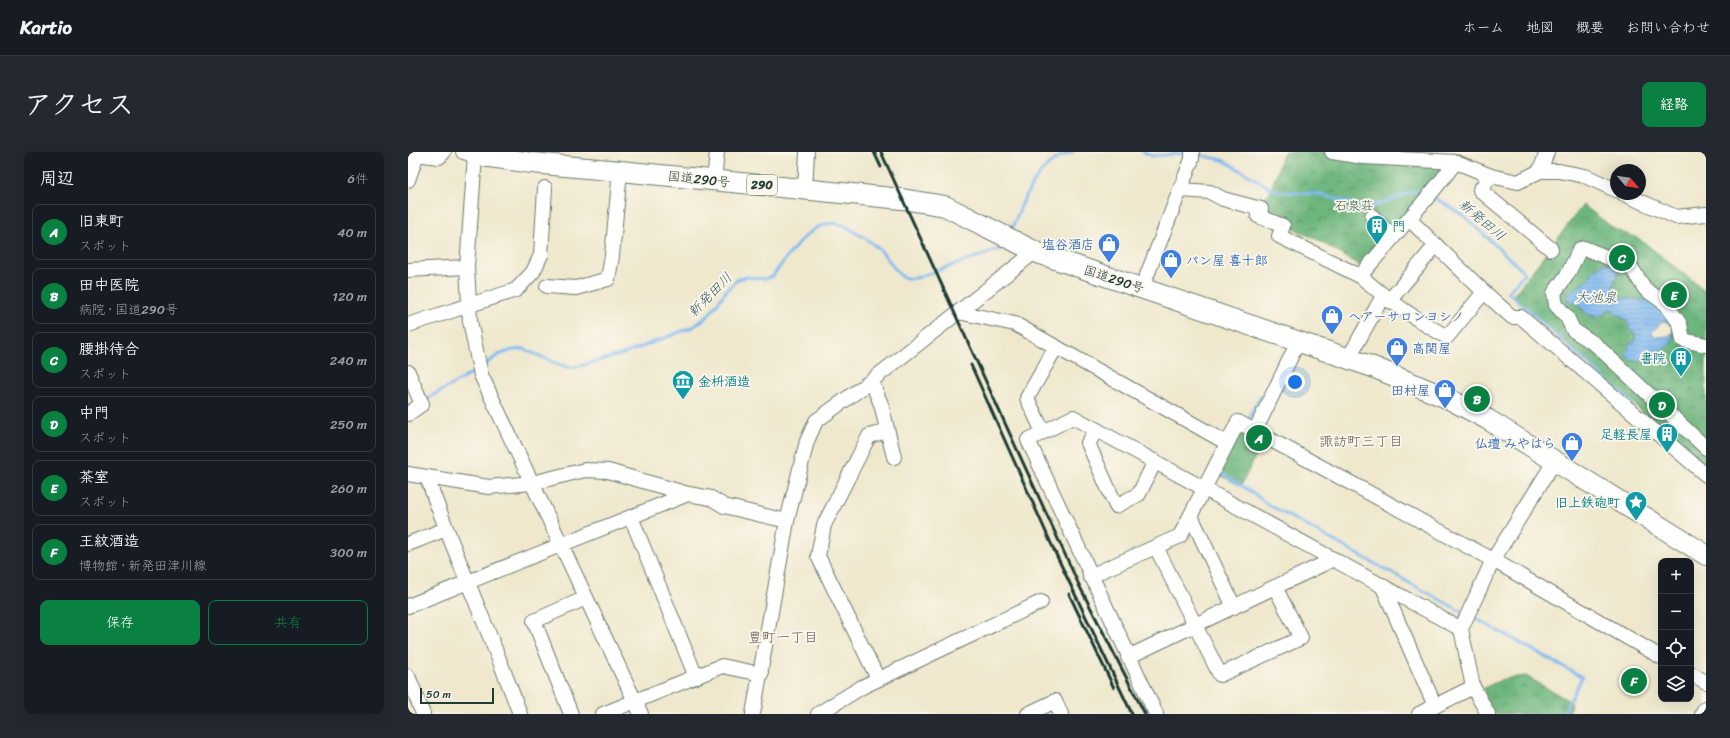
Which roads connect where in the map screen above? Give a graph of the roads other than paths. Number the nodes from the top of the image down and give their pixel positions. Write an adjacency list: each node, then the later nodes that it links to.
1 (444, 152): 6 (street)
2 (717, 152): 14 (street)
3 (807, 152): 17 (street)
4 (1332, 152): 9 (street)
5 (1547, 152): 11 (street)
6 (412, 154): 13 (street)
7 (469, 154): 10 (highway, 国道290号 / 290); 27 (street)
8 (1192, 155): 18 (street)
9 (1456, 162): 12 (street); 22 (street)
10 (620, 171): 14 (highway, 国道290号 / 290); 30 (street)
11 (1540, 171): 12 (street); 15 (street)
12 (1491, 176): 25 (street)
13 (408, 180)
14 (714, 181): 17 (highway, 国道290号 / 290)
15 (1610, 187)
16 (545, 188): 34 (street)
17 (805, 190): 26 (highway, 国道290号 / 290)
18 (1180, 190): 29 (street); 31 (street)
19 (1638, 200): 20 (street)
20 (1706, 214)
21 (1372, 216): 23 (street)
22 (1409, 219): 23 (street); 24 (street)
23 (1393, 237): 29 (street)
24 (1436, 245): 32 (street); 33 (street)
25 (1551, 249)
26 (1038, 253): 31 (highway, 国道290号 / 290); 35 (street)
27 (467, 267): 28 (street); 34 (street)
28 (408, 270)
29 (1360, 276): 33 (street)
30 (547, 286)
31 (1142, 288): 37 (highway, 国道290号 / 290)
32 (1484, 292): 33 (street); 54 (street)
33 (1386, 298): 40 (street)
34 (469, 307): 36 (street); 56 (street)
35 (958, 312): 39 (street); 42 (street)
36 (408, 325)
37 (1298, 342): 40 (highway, 国道290号 / 290); 46 (street)
38 (1706, 345): 49 (street)
39 (1056, 348): 47 (street); 48 (street)
40 (1348, 359): 52 (highway, 国道290号 / 290)
41 (408, 372): 43 (street)
42 (871, 381): 45 (street); 61 (street)
43 (408, 414)
44 (1097, 430): 47 (street); 51 (street); 51 (street)
45 (888, 431): 50 (street); 85 (street)
46 (1255, 431): 48 (street); 68 (street)
47 (1043, 432): 69 (street)
48 (1227, 443): 57 (street)
49 (1706, 448)
50 (894, 457)
51 (1155, 461): 57 (street)
52 (1554, 462): 66 (highway, 国道290号 / 290); 68 (street)
53 (408, 474): 55 (street)
54 (1706, 475)
55 (427, 477): 56 (street); 62 (street)
56 (532, 483): 58 (street); 64 (street)
57 (1204, 488): 59 (street); 67 (street)
58 (688, 494): 60 (street); 61 (street)
59 (1191, 516): 65 (street); 76 (street)
60 (631, 517): 64 (street); 84 (street)
61 (787, 521): 81 (street)
62 (446, 529): 63 (street); 70 (street)
63 (408, 544)
64 (561, 545): 70 (street); 73 (street)
65 (1156, 547): 69 (street); 77 (street)
66 (1706, 554)
67 (1334, 559): 71 (street); 72 (street)
68 (1492, 560): 78 (street); 79 (street)
69 (1090, 576): 80 (street)
70 (468, 583): 75 (street); 92 (street)
71 (1382, 585): 78 (street); 88 (street)
72 (1275, 587): 76 (street); 77 (street)
73 (586, 598): 89 (street); 93 (street)
74 (1041, 602): 85 (street)
75 (408, 606)
76 (1234, 607): 77 (street)
77 (1195, 625): 80 (street)
78 (1461, 629): 87 (street)
79 (1658, 655)
80 (1128, 657): 99 (street)
81 (761, 674): 84 (street); 95 (street)
82 (408, 676): 91 (street)
83 (1694, 676): 86 (street)
84 (696, 677): 89 (street)
85 (878, 679): 96 (street)
86 (1706, 682)
87 (1473, 687): 88 (street); 101 (street)
88 (1435, 706): 100 (street)
89 (638, 708): 94 (street)
90 (1706, 710): 102 (main road)
91 (424, 714)
92 (520, 714)
93 (571, 714)
94 (603, 714)
95 (753, 714)
96 (818, 714)
97 (1028, 714): 98 (street)
98 (1061, 714)
99 (1156, 714)
100 (1418, 714)
101 (1488, 714)
102 (1704, 714)

